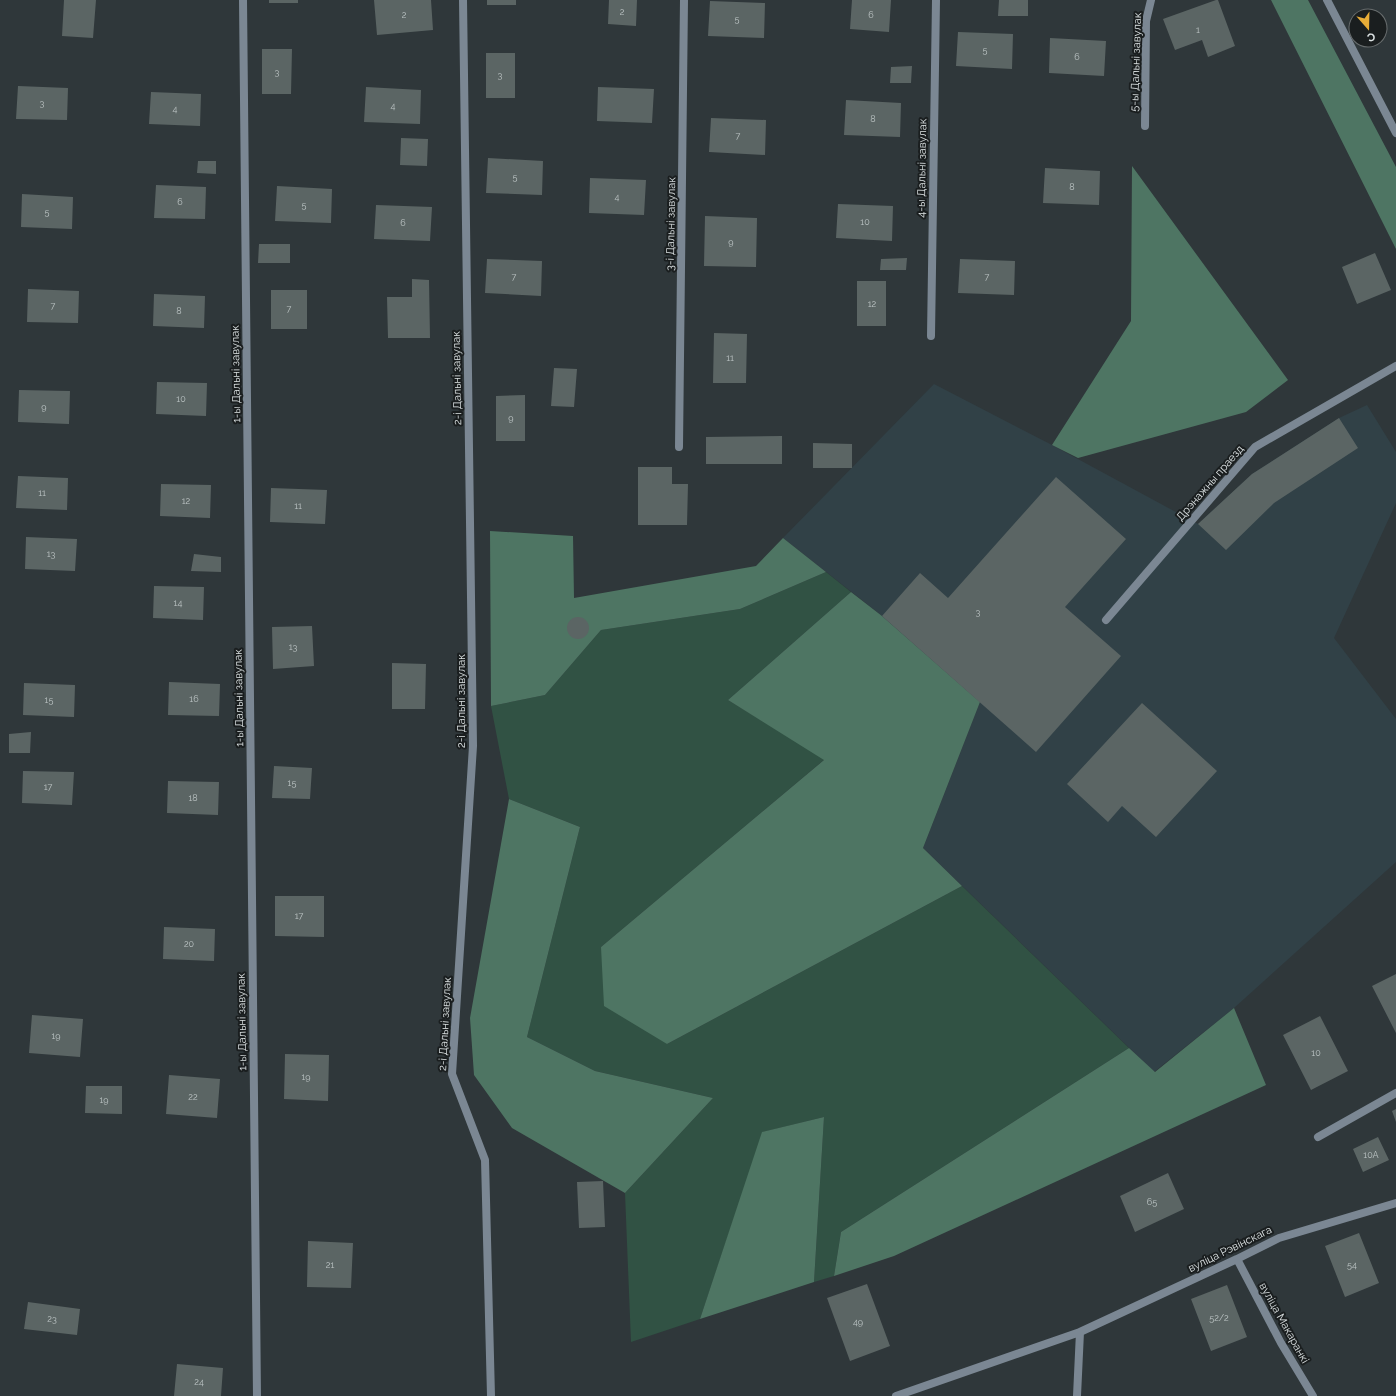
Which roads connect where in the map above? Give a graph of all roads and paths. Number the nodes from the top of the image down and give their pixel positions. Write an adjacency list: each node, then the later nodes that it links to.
1 (243, 0): 18 (street, 1-ы Дальні завулак)
2 (463, 0): 19 (street, 2-і Дальні завулак)
3 (684, 0): 11 (street, 3-і Дальні завулак)
4 (936, 0): 9 (street, 4-ы Дальні завулак)
5 (1150, 0): 7 (street, 5-ы Дальні завулак)
6 (1327, 0): 8 (street)
7 (1145, 126)
8 (1396, 133)
9 (931, 336)
10 (1396, 366): 12 (street, Дрэнажны праезд)
11 (679, 447)
12 (1106, 620)
13 (1396, 1094): 14 (street)
14 (1318, 1137)
15 (1396, 1203): 16 (street, вуліца Рэвінскага)
16 (1237, 1259): 17 (street, вуліца Рэвінскага); 22 (street, вуліца Макаранкі)
17 (1080, 1332): 20 (street, вуліца Рэвінскага); 21 (street)
18 (257, 1396)
19 (491, 1396)
20 (896, 1396)
21 (1077, 1396)
22 (1312, 1396)

